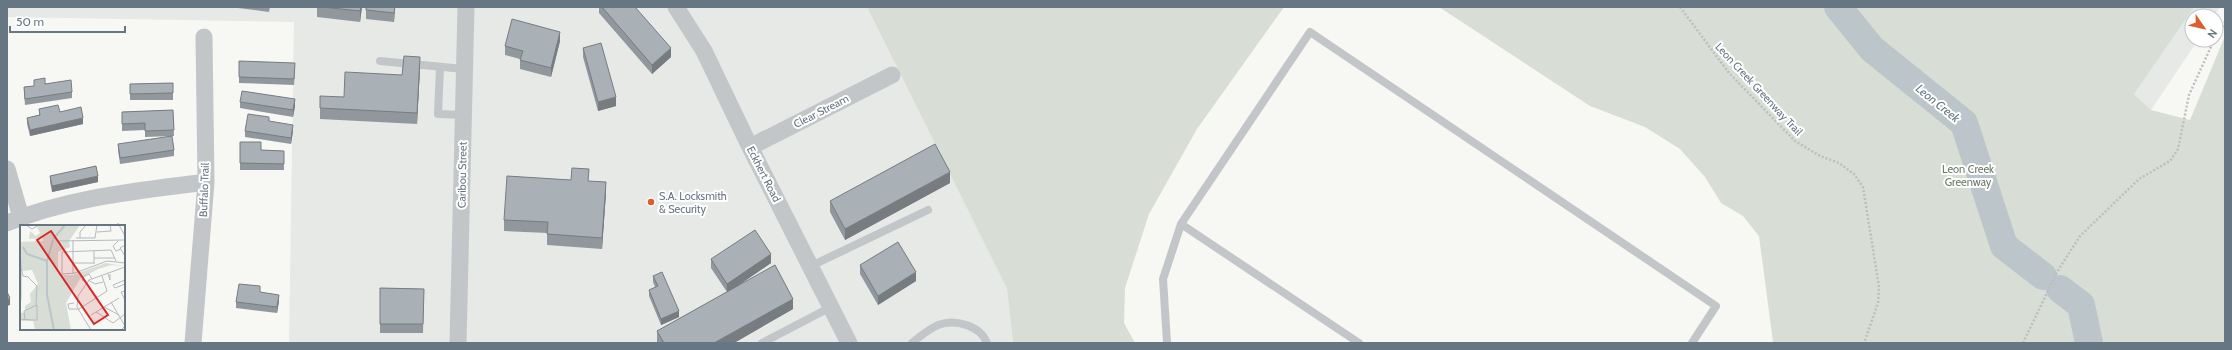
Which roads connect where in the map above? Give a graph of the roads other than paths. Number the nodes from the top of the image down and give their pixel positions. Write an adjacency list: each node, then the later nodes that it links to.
1 (466, 7): 6 (street, Caribou Street)
2 (676, 7): 9 (street, Eckhert Road)
3 (204, 37): 11 (street, Buffalo Trail)
4 (380, 61): 5 (lane)
5 (440, 66): 6 (lane); 8 (lane)
6 (464, 69): 8 (street, Caribou Street)
7 (892, 75): 9 (street, Clear Stream)
8 (463, 116): 18 (street, Caribou Street)
9 (750, 147): 15 (street, Eckhert Road)
10 (7, 169): 13 (street)
11 (206, 182): 13 (street); 17 (street, Buffalo Trail)
12 (928, 210): 15 (lane)
13 (14, 220)
14 (1181, 224): 23 (lane); 24 (lane); 25 (lane)
15 (811, 266): 16 (street, Eckhert Road)
16 (832, 307): 19 (lane); 20 (street, Eckhert Road)
17 (193, 343)
18 (458, 343)
19 (762, 343)
20 (849, 343)
21 (912, 343): 22 (lane)
22 (987, 343)
23 (1167, 343)
24 (1359, 343)
25 (1692, 343)

